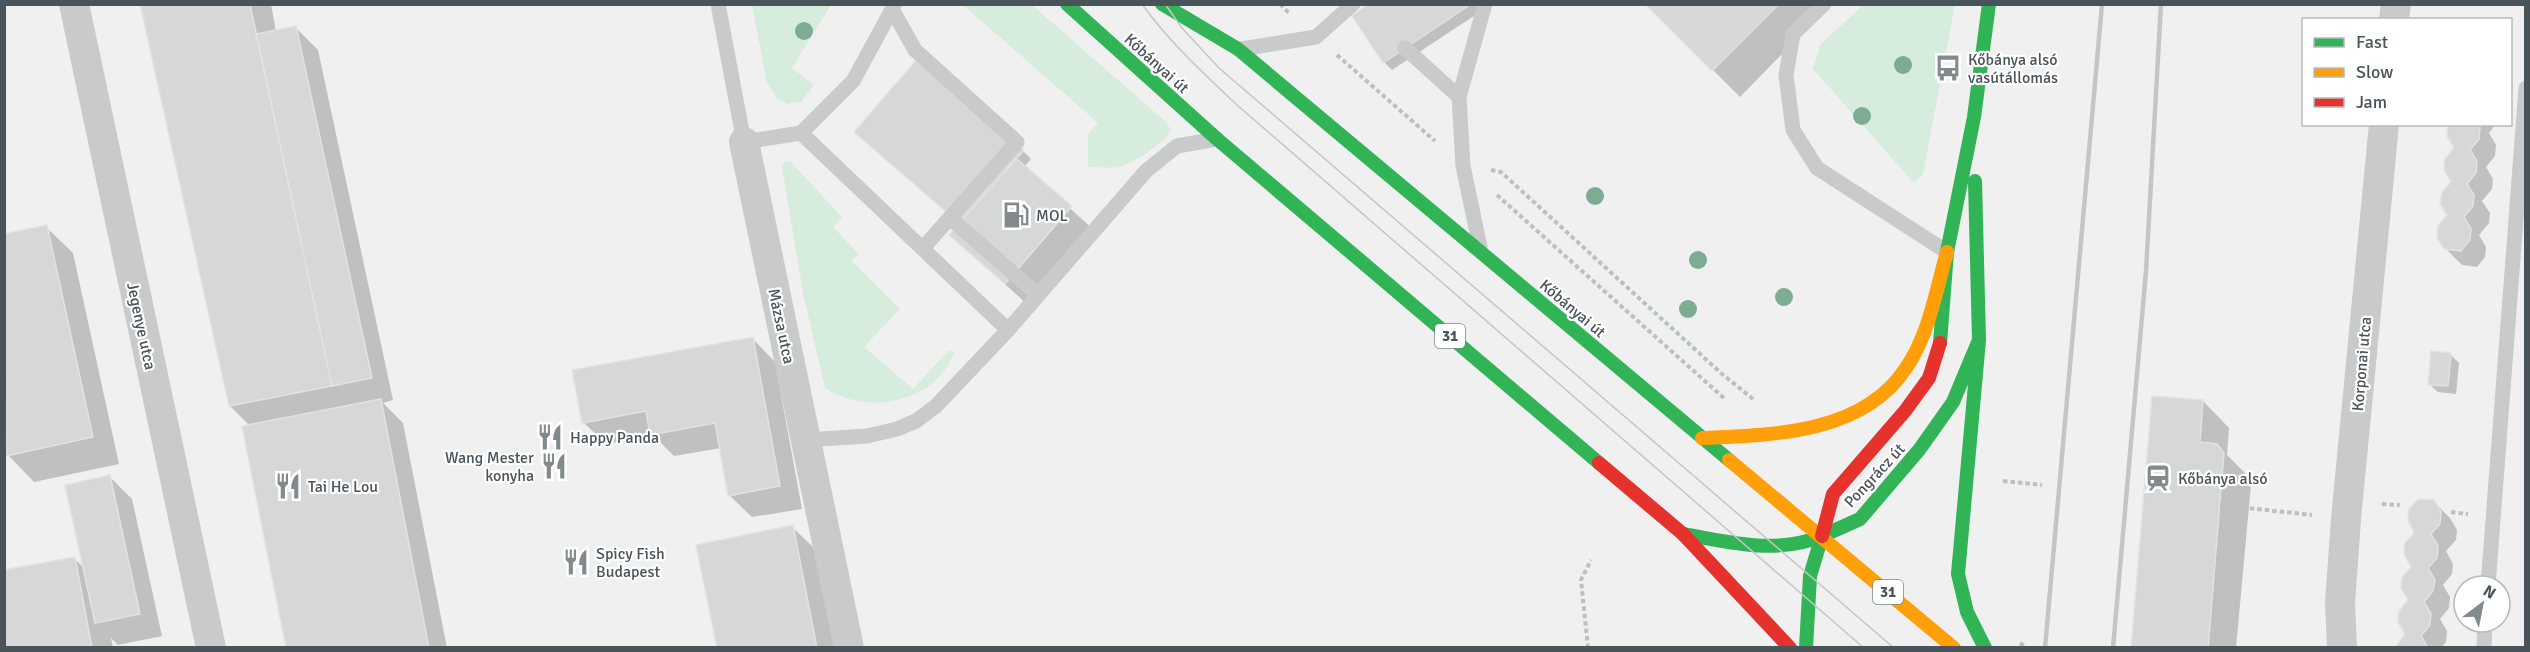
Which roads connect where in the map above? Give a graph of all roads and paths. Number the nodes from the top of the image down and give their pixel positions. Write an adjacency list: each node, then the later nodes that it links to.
1 (74, 4): 39 (street, Jegenye utca)
2 (718, 4): 19 (lane, Mázsa utca)
3 (1067, 4): 18 (main road, Kőbányai út / 31)
4 (1162, 4): 12 (main road, Kőbányai út / 31)
5 (1485, 4): 14 (lane)
6 (1824, 4): 23 (lane)
7 (1989, 4): 15 (main road, Pongrácz út)
8 (1358, 6): 10 (lane)
9 (894, 8): 17 (lane); 21 (lane)
10 (1316, 37): 12 (lane); 20 (path)
11 (1405, 48): 14 (lane)
12 (1238, 49): 24 (main road, Kőbányai út / 31)
13 (2526, 88): 37 (lane)
14 (1459, 97): 20 (lane)
15 (1974, 117): 23 (main road, Pongrácz út); 27 (main road, Pongrácz út)
16 (2384, 126): 33 (street, Korponai utca)
17 (801, 133): 19 (lane); 22 (lane)
18 (1217, 139): 25 (lane); 34 (main road, Kőbányai út / 31)
19 (744, 142): 31 (street, Mázsa utca)
20 (1463, 166): 24 (lane); 28 (path); 29 (path)
21 (950, 218): 22 (lane); 25 (lane)
22 (923, 248): 26 (lane)
23 (1947, 252): 29 (main road); 35 (main road, Pongrácz út)
24 (1482, 253): 30 (main road, Kőbányai út / 31)
25 (1037, 294): 26 (lane)
26 (1008, 330): 31 (lane)
27 (1979, 340): 35 (main road, Pongrácz út); 45 (main road)
28 (1728, 402)
29 (1795, 432): 30 (main road)
30 (1701, 438): 35 (main road, Kőbányai út / 31)
31 (805, 440): 40 (street, Mázsa utca)
32 (2220, 505): 33 (path)
33 (2346, 519): 38 (street, Korponai utca)
34 (1683, 534): 35 (main road); 42 (main road, Kőbányai út / 31)
35 (1822, 536): 43 (main road); 44 (main road, Kőbányai út / 31)
36 (1591, 560): 41 (path)
37 (2489, 574)
38 (2340, 603): 46 (street, Korponai utca); 47 (street, Korponai utca)
39 (211, 648)
40 (849, 648)
41 (1588, 648)
42 (1790, 648)
43 (1806, 648)
44 (1954, 648)
45 (1985, 648)
46 (2330, 648)
47 (2342, 648)

